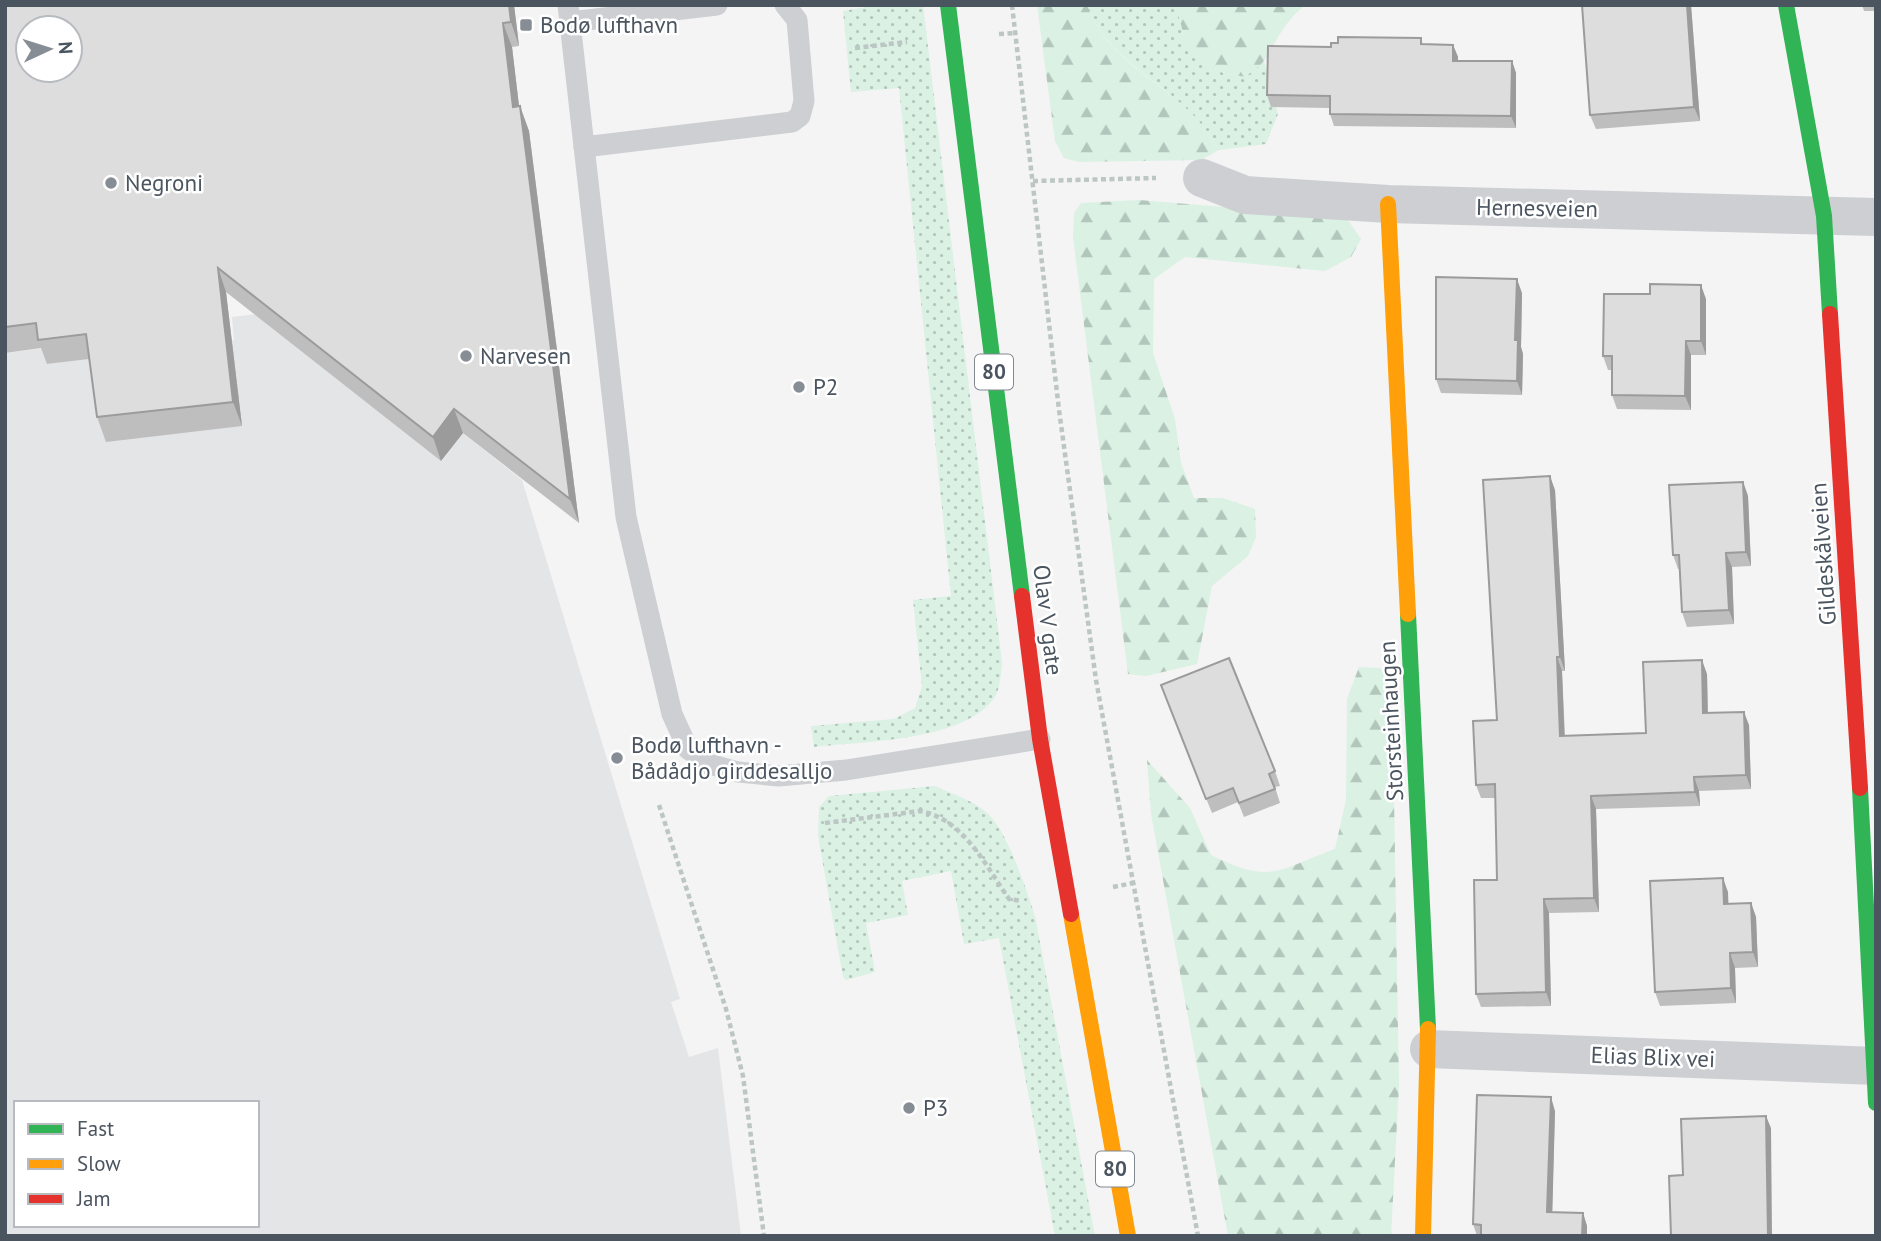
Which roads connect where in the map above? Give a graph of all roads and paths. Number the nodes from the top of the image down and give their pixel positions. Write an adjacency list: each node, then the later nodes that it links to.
1 (718, 5): 6 (lane)
2 (785, 5): 11 (lane)
3 (948, 5): 18 (main road, Olav V gate / 80)
4 (1012, 5): 7 (path)
5 (1786, 5): 15 (main road, Gildeskålveien)
6 (569, 14): 11 (lane)
7 (1016, 33): 8 (path); 13 (path)
8 (993, 35)
9 (919, 41): 10 (path)
10 (855, 48)
11 (584, 147): 18 (lane)
12 (1202, 178): 13 (path); 14 (street, Hernesveien)
13 (1033, 181): 27 (path)
14 (1388, 204): 15 (street, Hernesveien); 22 (main road, Storsteinhaugen)
15 (1824, 216): 16 (street, Hernesveien); 17 (main road, Gildeskålveien)
16 (1876, 217)
17 (1864, 644): 23 (main road, Gildeskålveien)
18 (1040, 739): 26 (main road, Olav V gate / 80)
19 (659, 805): 25 (path)
20 (825, 823): 21 (path)
21 (1033, 900)
22 (1429, 1049): 23 (street, Elias Blix vei); 28 (main road, Storsteinhaugen)
23 (1875, 1066): 24 (main road, Gildeskålveien)
24 (1876, 1103)
25 (764, 1236)
26 (1128, 1236)
27 (1198, 1236)
28 (1423, 1236)

